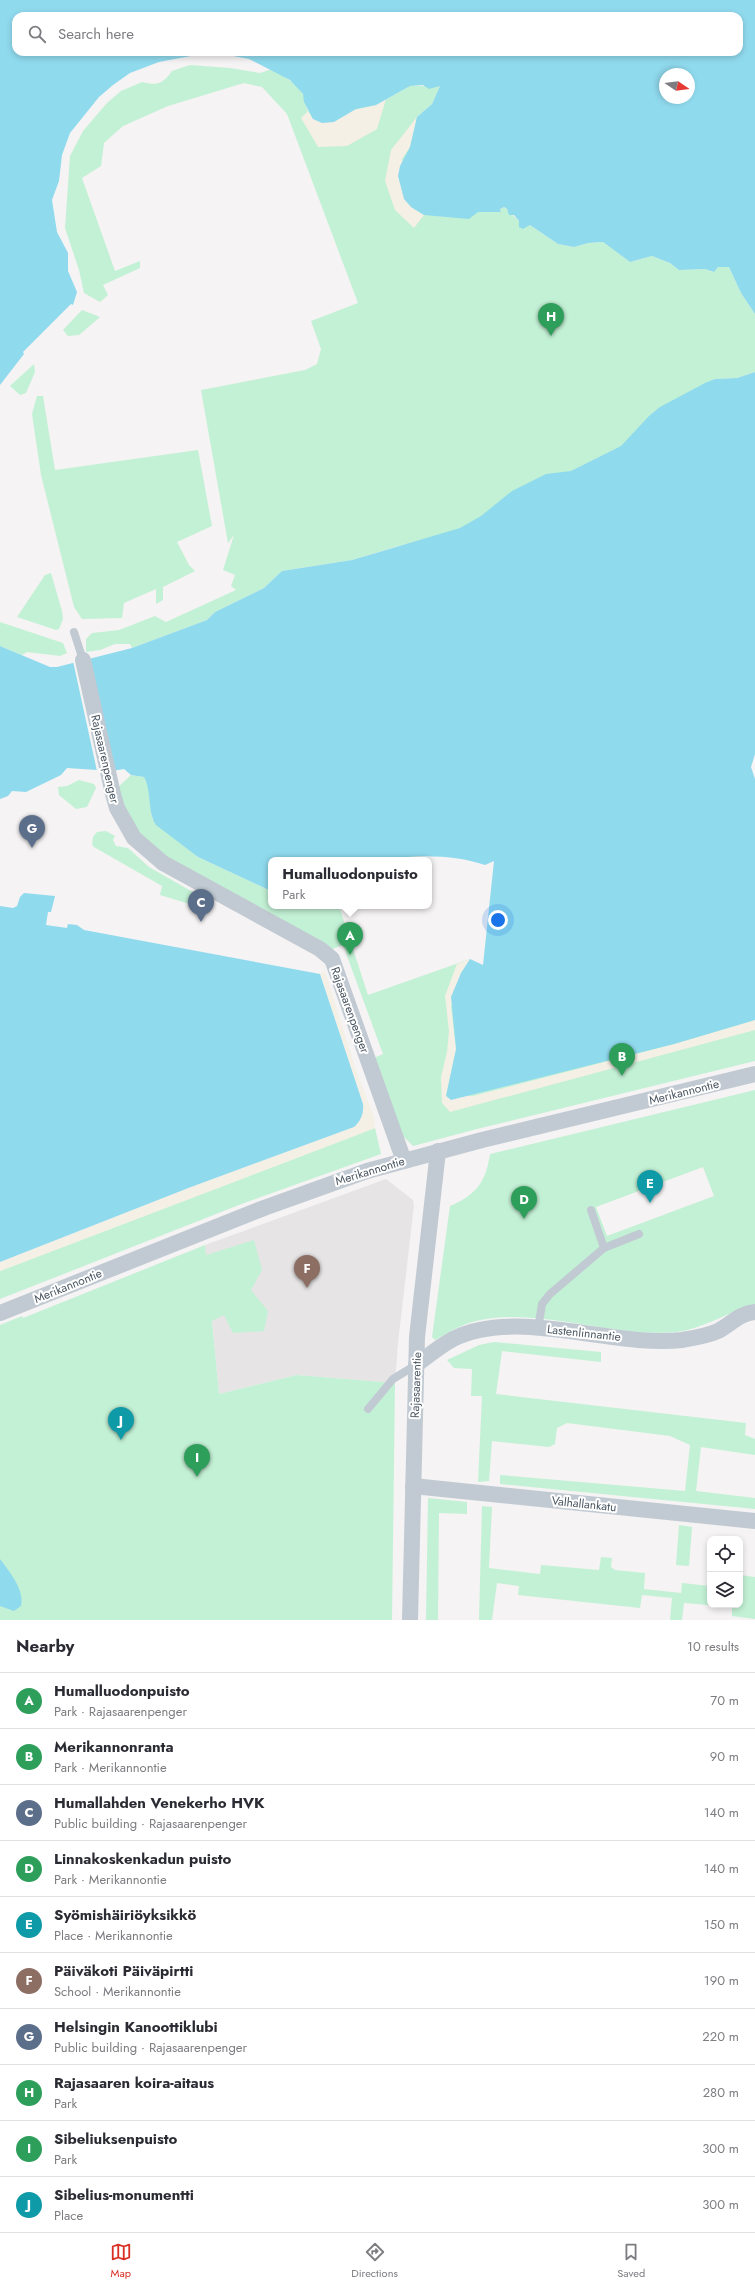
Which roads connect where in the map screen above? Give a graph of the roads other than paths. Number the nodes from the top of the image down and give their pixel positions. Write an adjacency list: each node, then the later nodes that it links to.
1 (74, 632): 2 (lane)
2 (83, 660): 5 (street, Rajasaarenpenger)
3 (755, 1074): 4 (street, Merikannontie)
4 (438, 1151): 5 (street, Merikannontie); 12 (street, Rajasaarentie)
5 (404, 1161): 10 (street, Merikannontie)
6 (591, 1210): 8 (lane)
7 (639, 1234): 8 (lane)
8 (604, 1248): 11 (lane)
9 (755, 1312): 11 (street, Lastenlinnantie)
10 (0, 1313)
11 (538, 1329): 12 (street, Lastenlinnantie)
12 (416, 1365): 13 (lane); 14 (street, Rajasaarentie)
13 (368, 1409)
14 (413, 1486): 15 (street, Valhallankatu); 16 (street, Rajasaarentie)
15 (755, 1521)
16 (410, 1620)

